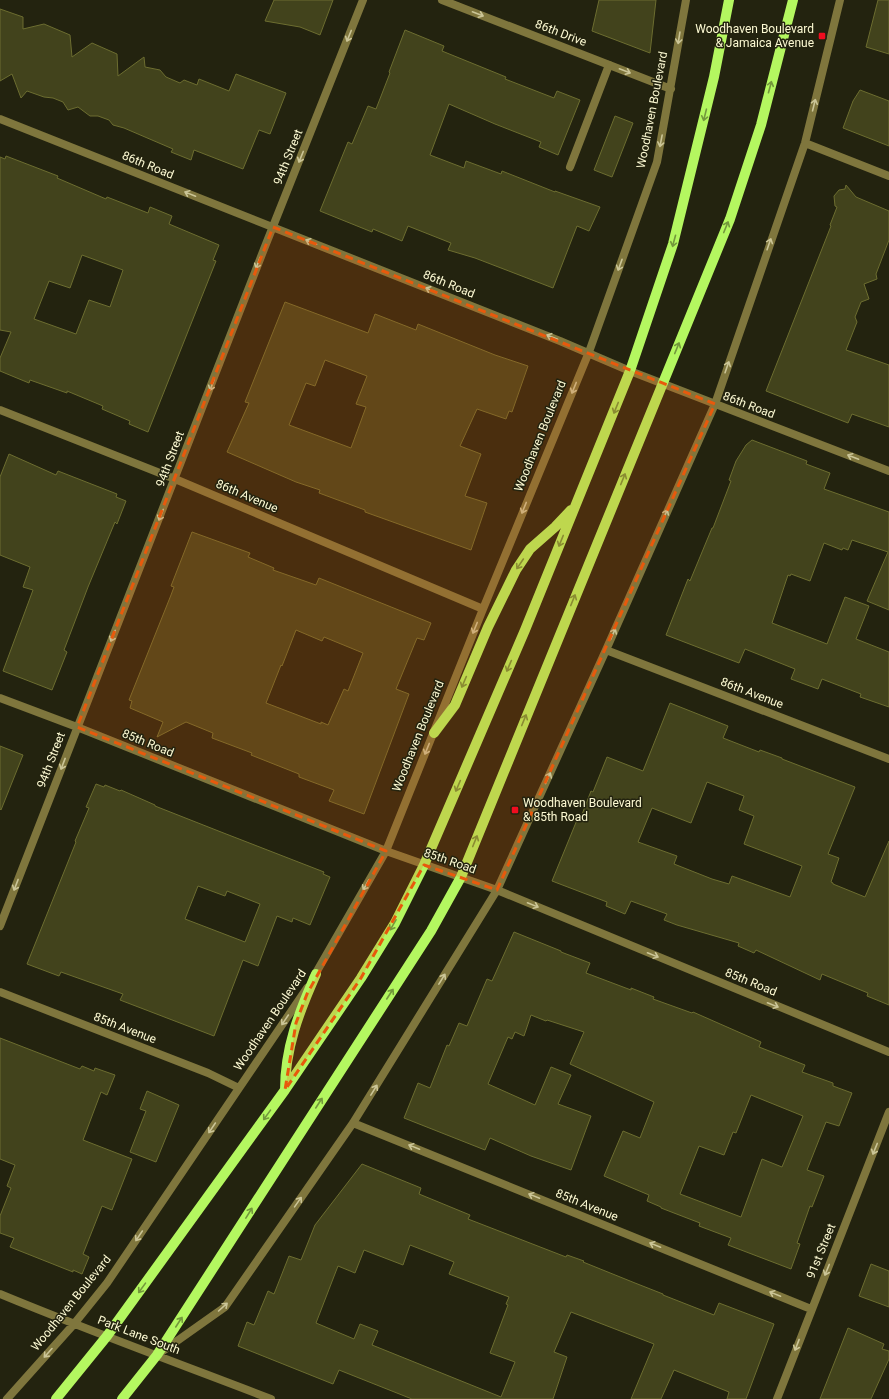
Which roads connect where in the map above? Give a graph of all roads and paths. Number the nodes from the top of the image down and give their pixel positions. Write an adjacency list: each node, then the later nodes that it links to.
1 (363, 0): 13 (street, 94th Street, one-way to 13)
2 (442, 0): 7 (street, 86th Drive, one-way to 7)
3 (686, 0): 8 (street, Woodhaven Boulevard, one-way to 8)
4 (729, 0): 15 (main road, one-way to 15)
5 (792, 0): 16 (main road, one-way to 5)
6 (840, 0): 10 (street, one-way to 6)
7 (610, 65): 8 (street, 86th Drive, one-way to 8); 11 (street)
8 (671, 89): 14 (street, Woodhaven Boulevard, one-way to 14)
9 (0, 119): 13 (street, 86th Road, one-way to 9)
10 (805, 143): 12 (street); 17 (street, one-way to 10)
11 (570, 167)
12 (889, 176)
13 (273, 227): 14 (street, 86th Road, one-way to 13); 20 (street, 94th Street, one-way to 20)
14 (589, 352): 15 (street, 86th Road); 22 (street, Woodhaven Boulevard, one-way to 22)
15 (630, 371): 16 (street, 86th Road); 21 (main road, one-way to 21)
16 (662, 384): 17 (street, 86th Road); 30 (main road, one-way to 16)
17 (714, 404): 19 (street, 86th Road, one-way to 17); 23 (street, one-way to 17)
18 (0, 410): 20 (street, 86th Avenue)
19 (889, 471)
20 (175, 479): 22 (street, 86th Avenue); 25 (street, 94th Street, one-way to 25)
21 (576, 506): 26 (main road, one-way to 26); 29 (main road, one-way to 29)
22 (483, 609): 26 (street, Woodhaven Boulevard, one-way to 26)
23 (606, 650): 27 (street, 86th Avenue); 31 (street, one-way to 23)
24 (0, 698): 25 (street, 85th Road)
25 (77, 728): 28 (street, 85th Road); 32 (street, 94th Street, one-way to 32)
26 (434, 733): 28 (street, Woodhaven Boulevard, one-way to 28)
27 (889, 759)
28 (386, 851): 29 (street, 85th Road); 33 (street, Woodhaven Boulevard, one-way to 33)
29 (424, 866): 30 (street, 85th Road); 37 (main road, one-way to 37)
30 (461, 877): 31 (street, 85th Road); 44 (main road, one-way to 30)
31 (497, 890): 35 (street, 85th Road, one-way to 35); 39 (street, one-way to 31)
32 (0, 926)
33 (316, 974): 36 (street, Woodhaven Boulevard, one-way to 36); 37 (main road)
34 (0, 992): 36 (street, 85th Avenue)
35 (889, 1052)
36 (239, 1088): 42 (street, Woodhaven Boulevard, one-way to 42)
37 (285, 1090): 43 (main road, one-way to 43)
38 (889, 1112): 41 (street, 91st Street, one-way to 41)
39 (353, 1123): 41 (street, 85th Avenue, one-way to 39); 44 (street, one-way to 39)
40 (0, 1294): 42 (street, Park Lane South)
41 (811, 1309): 49 (street, 91st Street, one-way to 49)
42 (74, 1324): 43 (street, Park Lane South); 45 (street, Woodhaven Boulevard, one-way to 45)
43 (107, 1336): 44 (street, Park Lane South); 46 (main road)
44 (157, 1355): 47 (main road); 48 (street, Park Lane South)
45 (7, 1399)
46 (56, 1399)
47 (122, 1399)
48 (271, 1399)
49 (776, 1399)

